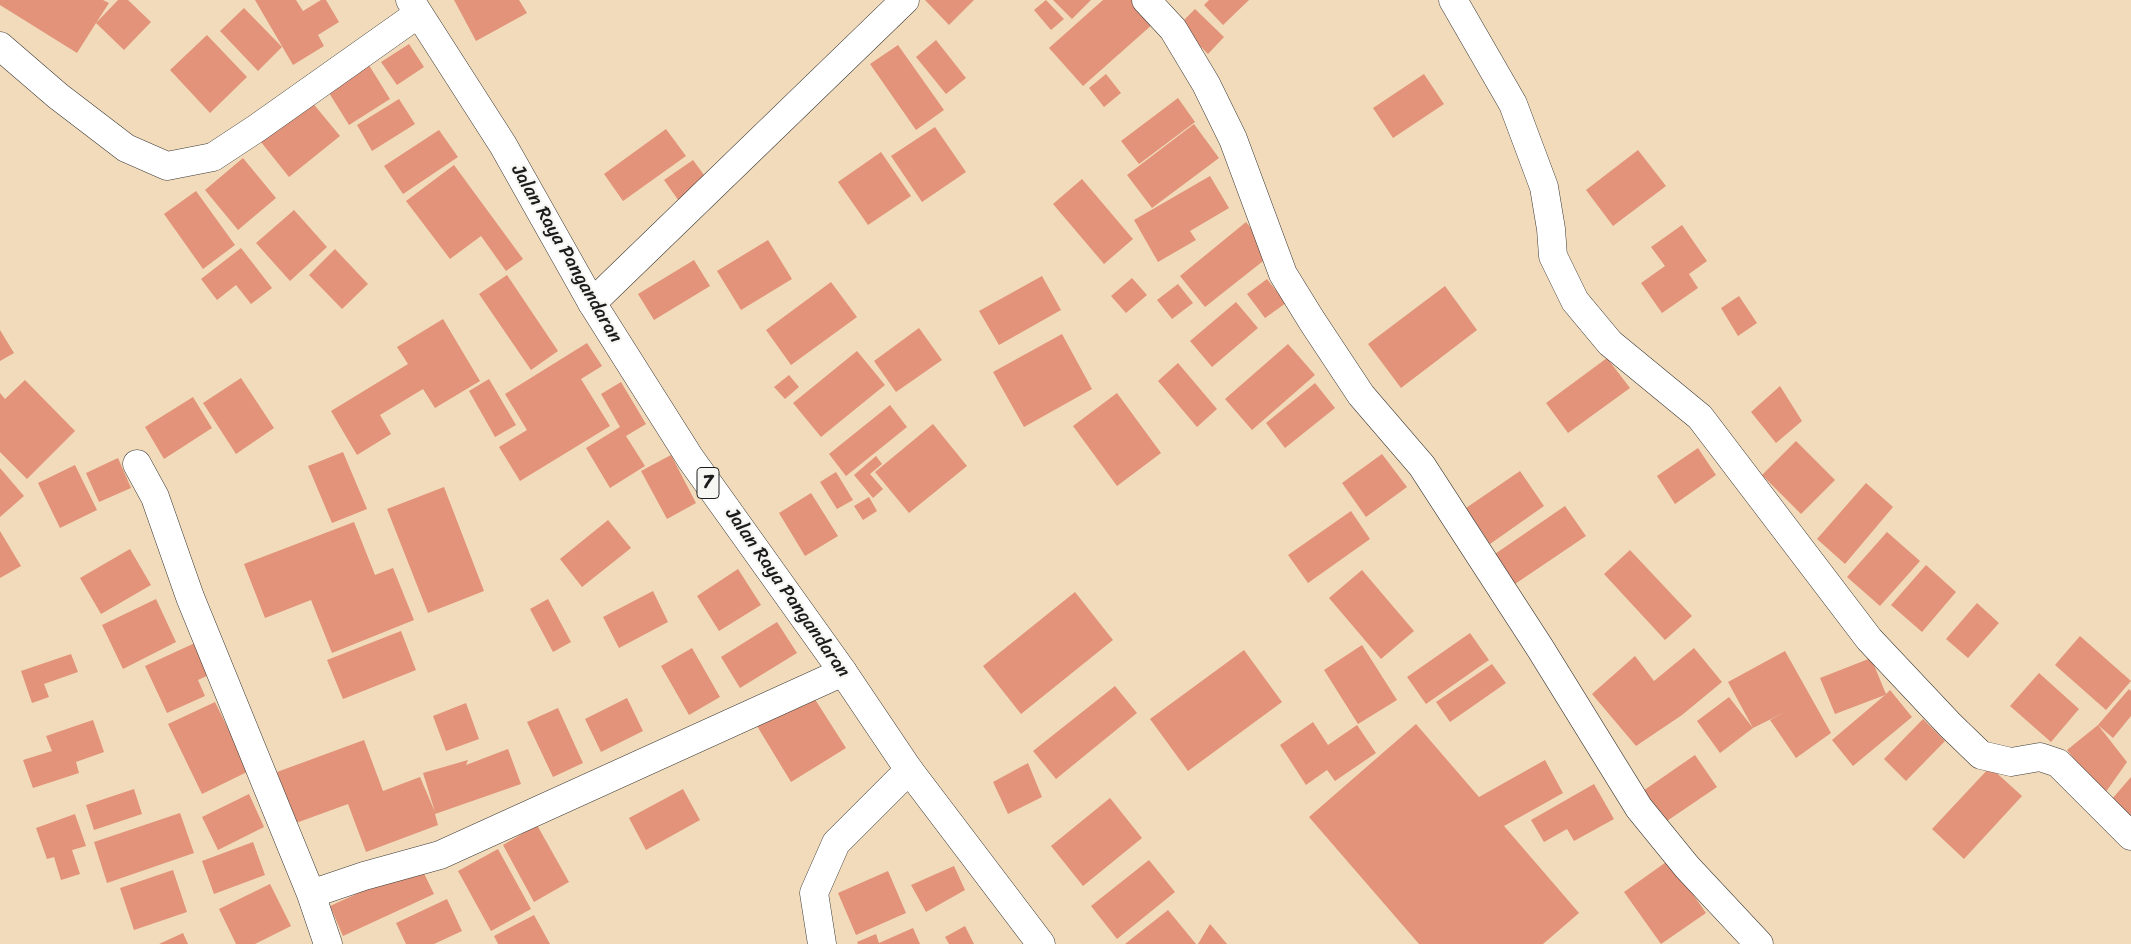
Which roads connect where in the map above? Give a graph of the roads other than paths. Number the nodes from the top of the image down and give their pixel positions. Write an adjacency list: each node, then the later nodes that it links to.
1 (905, 0): 6 (main road)
2 (1146, 0): 15 (main road)
3 (1453, 0): 10 (main road)
4 (414, 7): 5 (main road); 6 (main road, Jalan Raya Pangandaran / 7)
5 (0, 46)
6 (592, 303): 8 (main road, Jalan Raya Pangandaran / 7)
7 (137, 464): 11 (main road)
8 (843, 672): 9 (main road, Jalan Raya Pangandaran / 7); 11 (main road)
9 (909, 770): 13 (main road); 14 (main road, Jalan Raya Pangandaran / 7)
10 (2131, 836)
11 (311, 894): 12 (main road)
12 (328, 944)
13 (822, 944)
14 (1040, 944)
15 (1759, 944)

